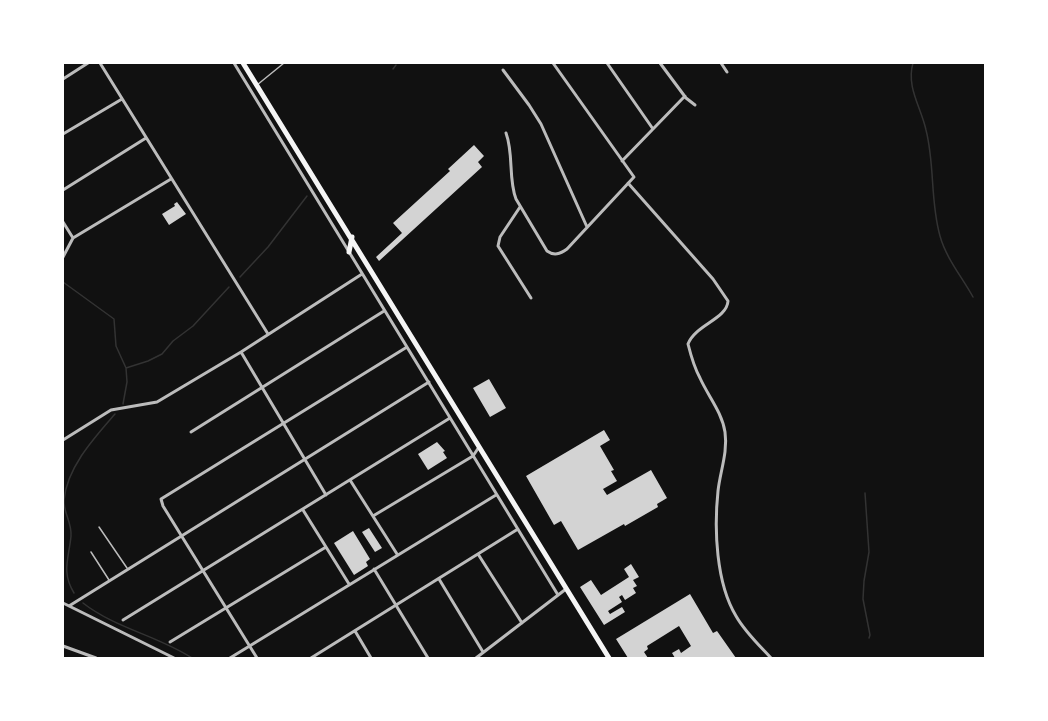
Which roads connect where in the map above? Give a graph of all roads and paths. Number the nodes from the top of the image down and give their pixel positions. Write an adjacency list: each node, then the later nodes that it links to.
1 (88, 63): 12 (street)
2 (100, 63): 15 (street)
3 (234, 63): 19 (street)
4 (243, 63): 13 (highway)
5 (284, 63): 13 (lane)
6 (553, 63): 23 (street)
7 (607, 63): 18 (street)
8 (660, 63): 14 (street)
9 (721, 63): 11 (street)
10 (503, 69): 29 (street)
11 (727, 72)
12 (63, 79)
13 (256, 85): 17 (highway)
14 (685, 96): 16 (street); 18 (street)
15 (122, 99): 21 (street); 22 (street)
16 (695, 105)
17 (282, 127): 19 (street); 30 (highway)
18 (653, 129): 23 (street)
19 (276, 132): 32 (street)
20 (506, 133): 27 (street)
21 (63, 134)
22 (146, 138): 24 (street); 26 (street)
23 (622, 161): 25 (street)
24 (171, 179): 31 (street); 37 (street)
25 (628, 183): 29 (street); 89 (street)
26 (63, 190)
27 (520, 207): 29 (street); 35 (street)
28 (63, 222): 31 (street)
29 (587, 227)
30 (352, 237): 32 (highway); 46 (highway)
31 (73, 238): 33 (street)
32 (349, 252): 34 (street)
33 (63, 257)
34 (362, 274): 36 (street); 37 (street)
35 (531, 298)
36 (384, 310): 38 (street); 41 (street)
37 (268, 334): 39 (street)
38 (407, 347): 40 (street); 43 (street)
39 (241, 352): 41 (street); 45 (street)
40 (429, 382): 42 (street); 48 (street)
41 (262, 388): 43 (street); 44 (street)
42 (450, 418): 47 (street); 49 (street)
43 (283, 423): 48 (street); 56 (street)
44 (190, 432)
45 (63, 440)
46 (480, 446): 47 (street); 67 (highway)
47 (474, 456): 51 (street); 53 (street)
48 (305, 459): 50 (street); 56 (street)
49 (350, 480): 50 (street); 53 (street)
50 (326, 495): 52 (street)
51 (496, 495): 55 (street); 59 (street)
52 (303, 510): 57 (street); 63 (street)
53 (373, 516): 59 (street)
54 (99, 527): 62 (lane)
55 (518, 530): 60 (street); 68 (street)
56 (182, 535): 62 (street); 63 (street)
57 (326, 547): 66 (street); 72 (street)
58 (91, 552): 65 (lane)
59 (397, 554): 61 (street)
60 (478, 554): 64 (street); 74 (street)
61 (375, 568): 66 (street); 71 (street)
62 (127, 569): 65 (street)
63 (204, 571): 72 (street); 73 (street)
64 (439, 579): 71 (street); 79 (street)
65 (109, 580): 70 (street)
66 (350, 584): 78 (street)
67 (566, 589): 68 (street); 88 (highway)
68 (558, 595): 74 (street)
69 (63, 603): 70 (street)
70 (69, 606): 82 (street)
71 (397, 606): 75 (street); 86 (street)
72 (226, 608): 76 (street); 78 (street)
73 (123, 620)
74 (522, 623): 79 (street)
75 (355, 631): 80 (street); 85 (street)
76 (170, 642)
77 (63, 646): 81 (street)
78 (250, 646): 83 (street); 84 (street)
79 (483, 652): 87 (street)
80 (314, 657)
81 (96, 658)
82 (174, 658)
83 (230, 658)
84 (257, 658)
85 (371, 658)
86 (428, 658)
87 (476, 658)
88 (609, 658)
89 (771, 658)

